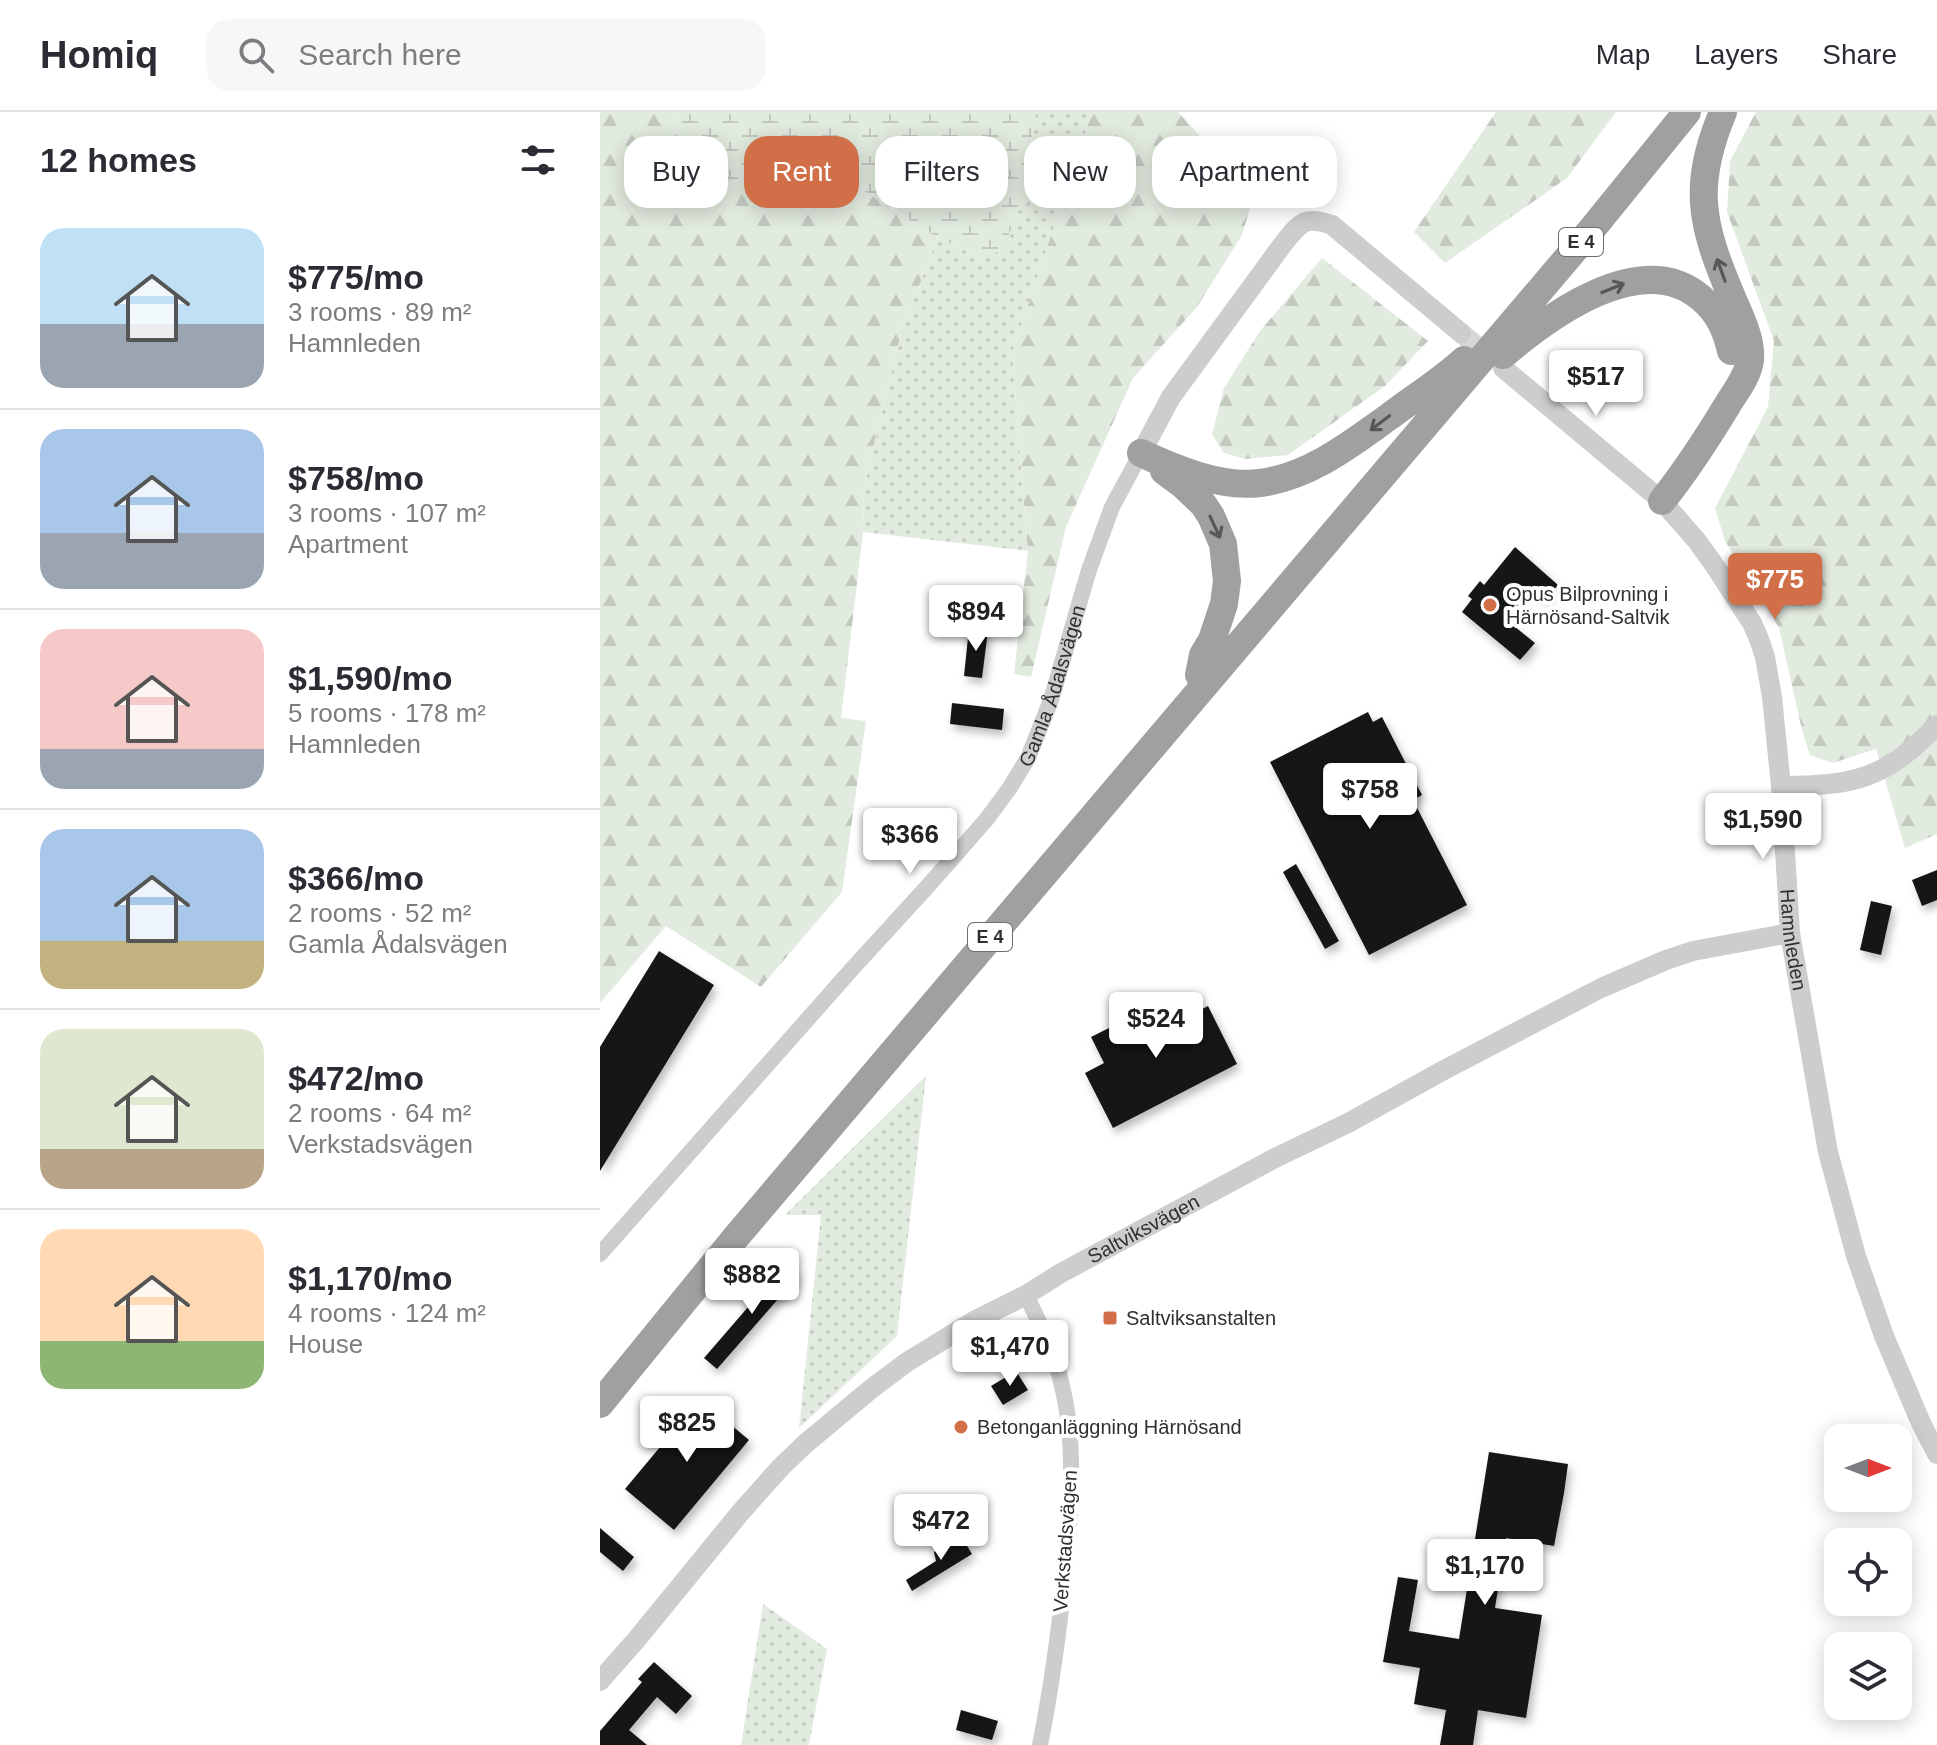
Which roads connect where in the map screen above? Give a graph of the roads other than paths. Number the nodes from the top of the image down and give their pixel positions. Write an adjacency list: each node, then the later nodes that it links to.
1 (1664, 112): 4 (highway, E 4)
2 (1687, 112): 4 (highway, E 4)
3 (1723, 112): 6 (highway, one-way to 3)
4 (1466, 354): 6 (highway, E 4, one-way to 6); 7 (highway, E 4, one-way to 7); 7 (street, Gamla Ådalsvägen); 9 (highway, E 4); 16 (highway, E 4)
5 (1503, 368): 8 (street, Hamnleden)
6 (1734, 395): 8 (highway)
7 (1141, 453): 9 (highway, E 4, one-way to 9); 13 (street, Gamla Ådalsvägen)
8 (1662, 501): 11 (street, Hamnleden)
9 (1199, 675): 15 (highway, E 4)
10 (1937, 725): 11 (street)
11 (1781, 786): 12 (street, Hamnleden)
12 (1790, 933): 14 (street, Saltviksvägen); 17 (street, Hamnleden)
13 (600, 1254)
14 (1026, 1295): 18 (street, Saltviksvägen); 19 (street, Verkstadsvägen)
15 (600, 1381)
16 (600, 1404)
17 (1937, 1454)
18 (600, 1681)
19 (1040, 1745)

